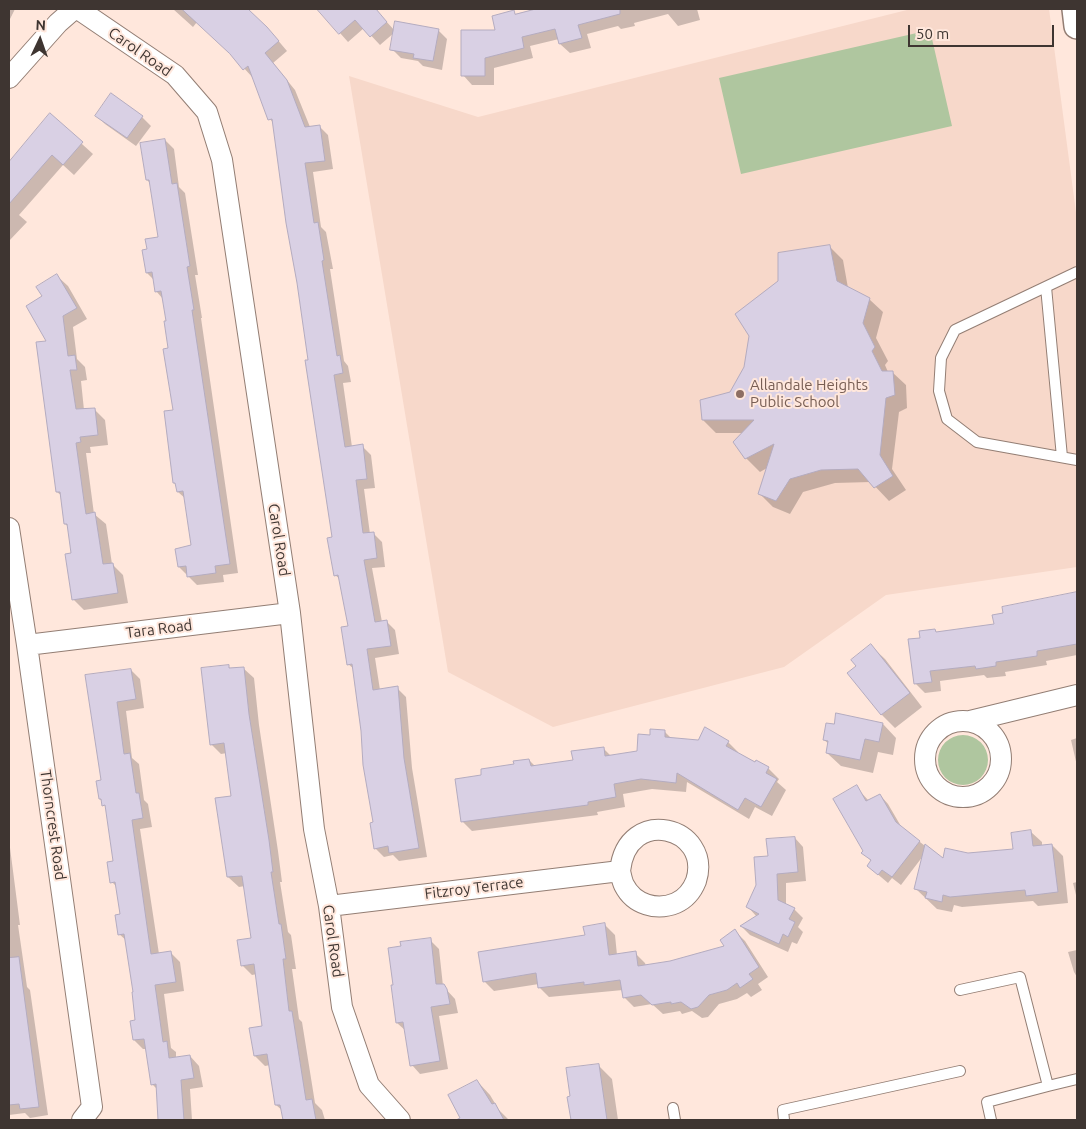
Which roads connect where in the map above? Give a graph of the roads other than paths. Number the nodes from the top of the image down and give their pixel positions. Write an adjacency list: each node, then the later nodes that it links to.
1 (74, 9): 5 (street)
2 (78, 9): 11 (street, Carol Road)
3 (1075, 9): 4 (street)
4 (1077, 26)
5 (9, 78)
6 (1077, 272): 7 (lane)
7 (1046, 287): 8 (lane); 8 (lane)
8 (1062, 457): 9 (lane)
9 (1077, 460)
10 (9, 528): 12 (street, Thorncrest Road)
11 (290, 613): 12 (street, Tara Road); 16 (street, Carol Road)
12 (27, 646): 22 (street, Thorncrest Road)
13 (1077, 695): 14 (street)
14 (970, 721)
15 (620, 870): 16 (street, Fitzroy Terrace)
16 (329, 906): 23 (street, Carol Road)
17 (960, 990): 20 (lane)
18 (960, 1071): 25 (lane)
19 (1077, 1079): 20 (lane)
20 (1048, 1086): 26 (lane)
21 (673, 1108): 24 (lane)
22 (82, 1120)
23 (400, 1120)
24 (675, 1120)
25 (784, 1120)
26 (991, 1120)

